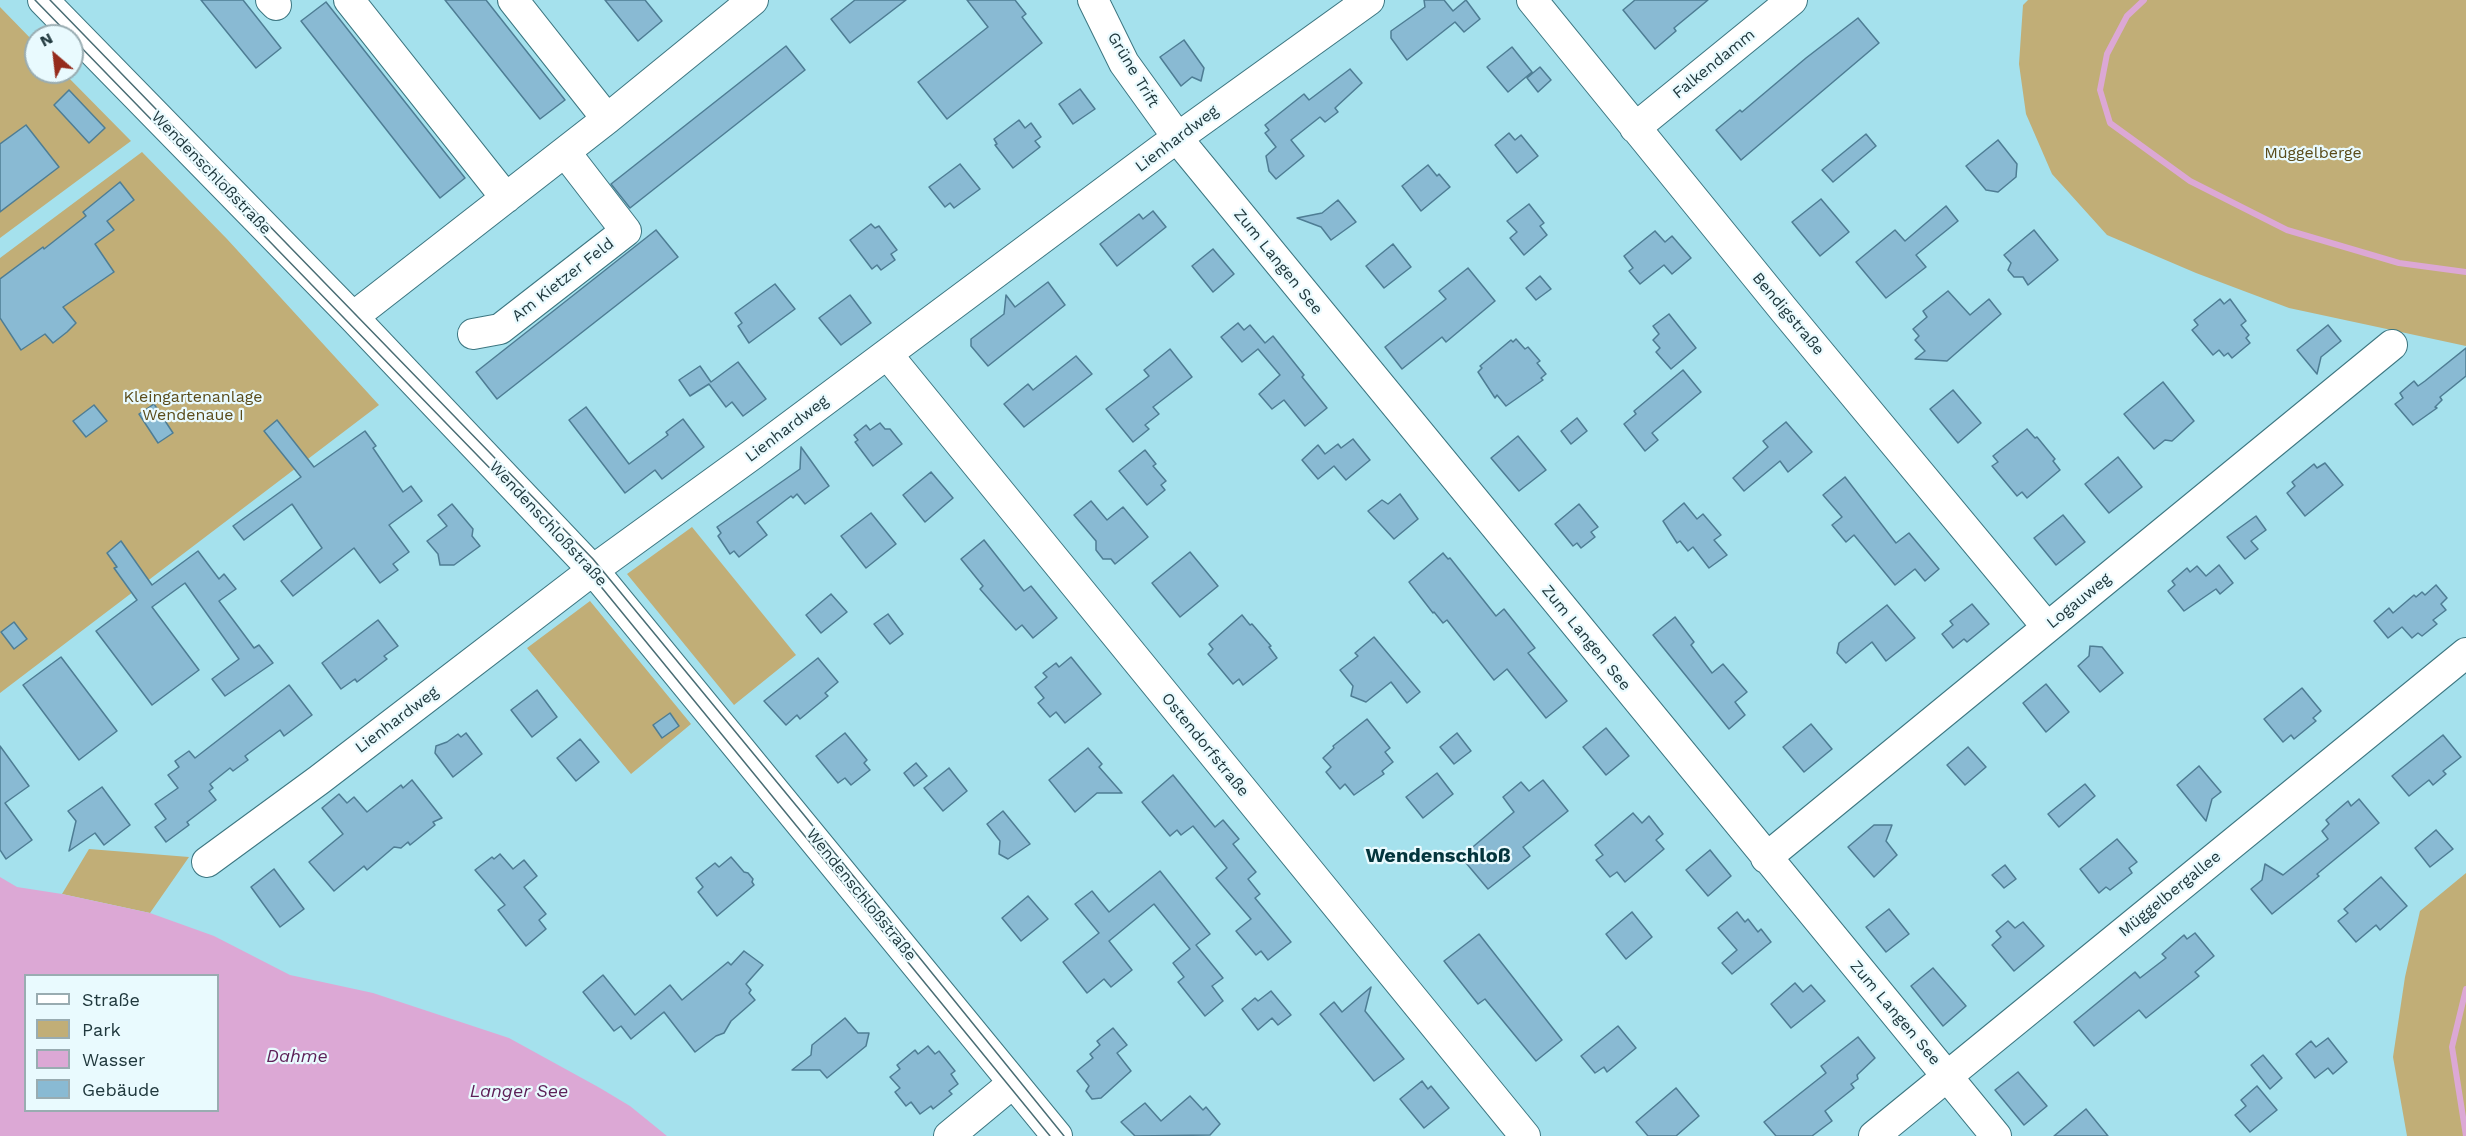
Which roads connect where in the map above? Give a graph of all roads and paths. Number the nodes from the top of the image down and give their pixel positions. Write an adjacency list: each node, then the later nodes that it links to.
1 (43, 0): 14 (street, Wendenschloßstraße)
2 (349, 0): 13 (street)
3 (513, 0): 9 (street)
4 (753, 0): 9 (street)
5 (1093, 0): 11 (street, Grüne Trift)
6 (1369, 0): 11 (street, Lienhardweg)
7 (1532, 0): 10 (street, Bendigstraße)
8 (1792, 0): 10 (street, Falkendamm)
9 (607, 119): 12 (street)
10 (1635, 128): 19 (street, Bendigstraße)
11 (1177, 138): 17 (street, Lienhardweg); 21 (street, Zum Langen See)
12 (565, 152): 13 (street); 15 (street, Am Kietzer Feld)
13 (506, 198): 14 (street)
14 (353, 317): 18 (street, Wendenschloßstraße)
15 (473, 334)
16 (2392, 345): 19 (street, Logauweg)
17 (887, 354): 18 (street, Lienhardweg); 27 (street, Ostendorfstraße)
18 (593, 570): 22 (street, Lienhardweg); 24 (street, Wendenschloßstraße)
19 (2047, 627): 21 (street, Logauweg)
20 (2466, 653): 23 (street, Müggelbergallee)
21 (1766, 858): 23 (street, Zum Langen See)
22 (207, 862)
23 (1947, 1076): 28 (street, Müggelbergallee); 29 (street, Zum Langen See)
24 (1013, 1083): 25 (street); 26 (street, Wendenschloßstraße)
25 (949, 1136)
26 (1057, 1136)
27 (1525, 1136)
28 (1874, 1136)
29 (1996, 1136)

